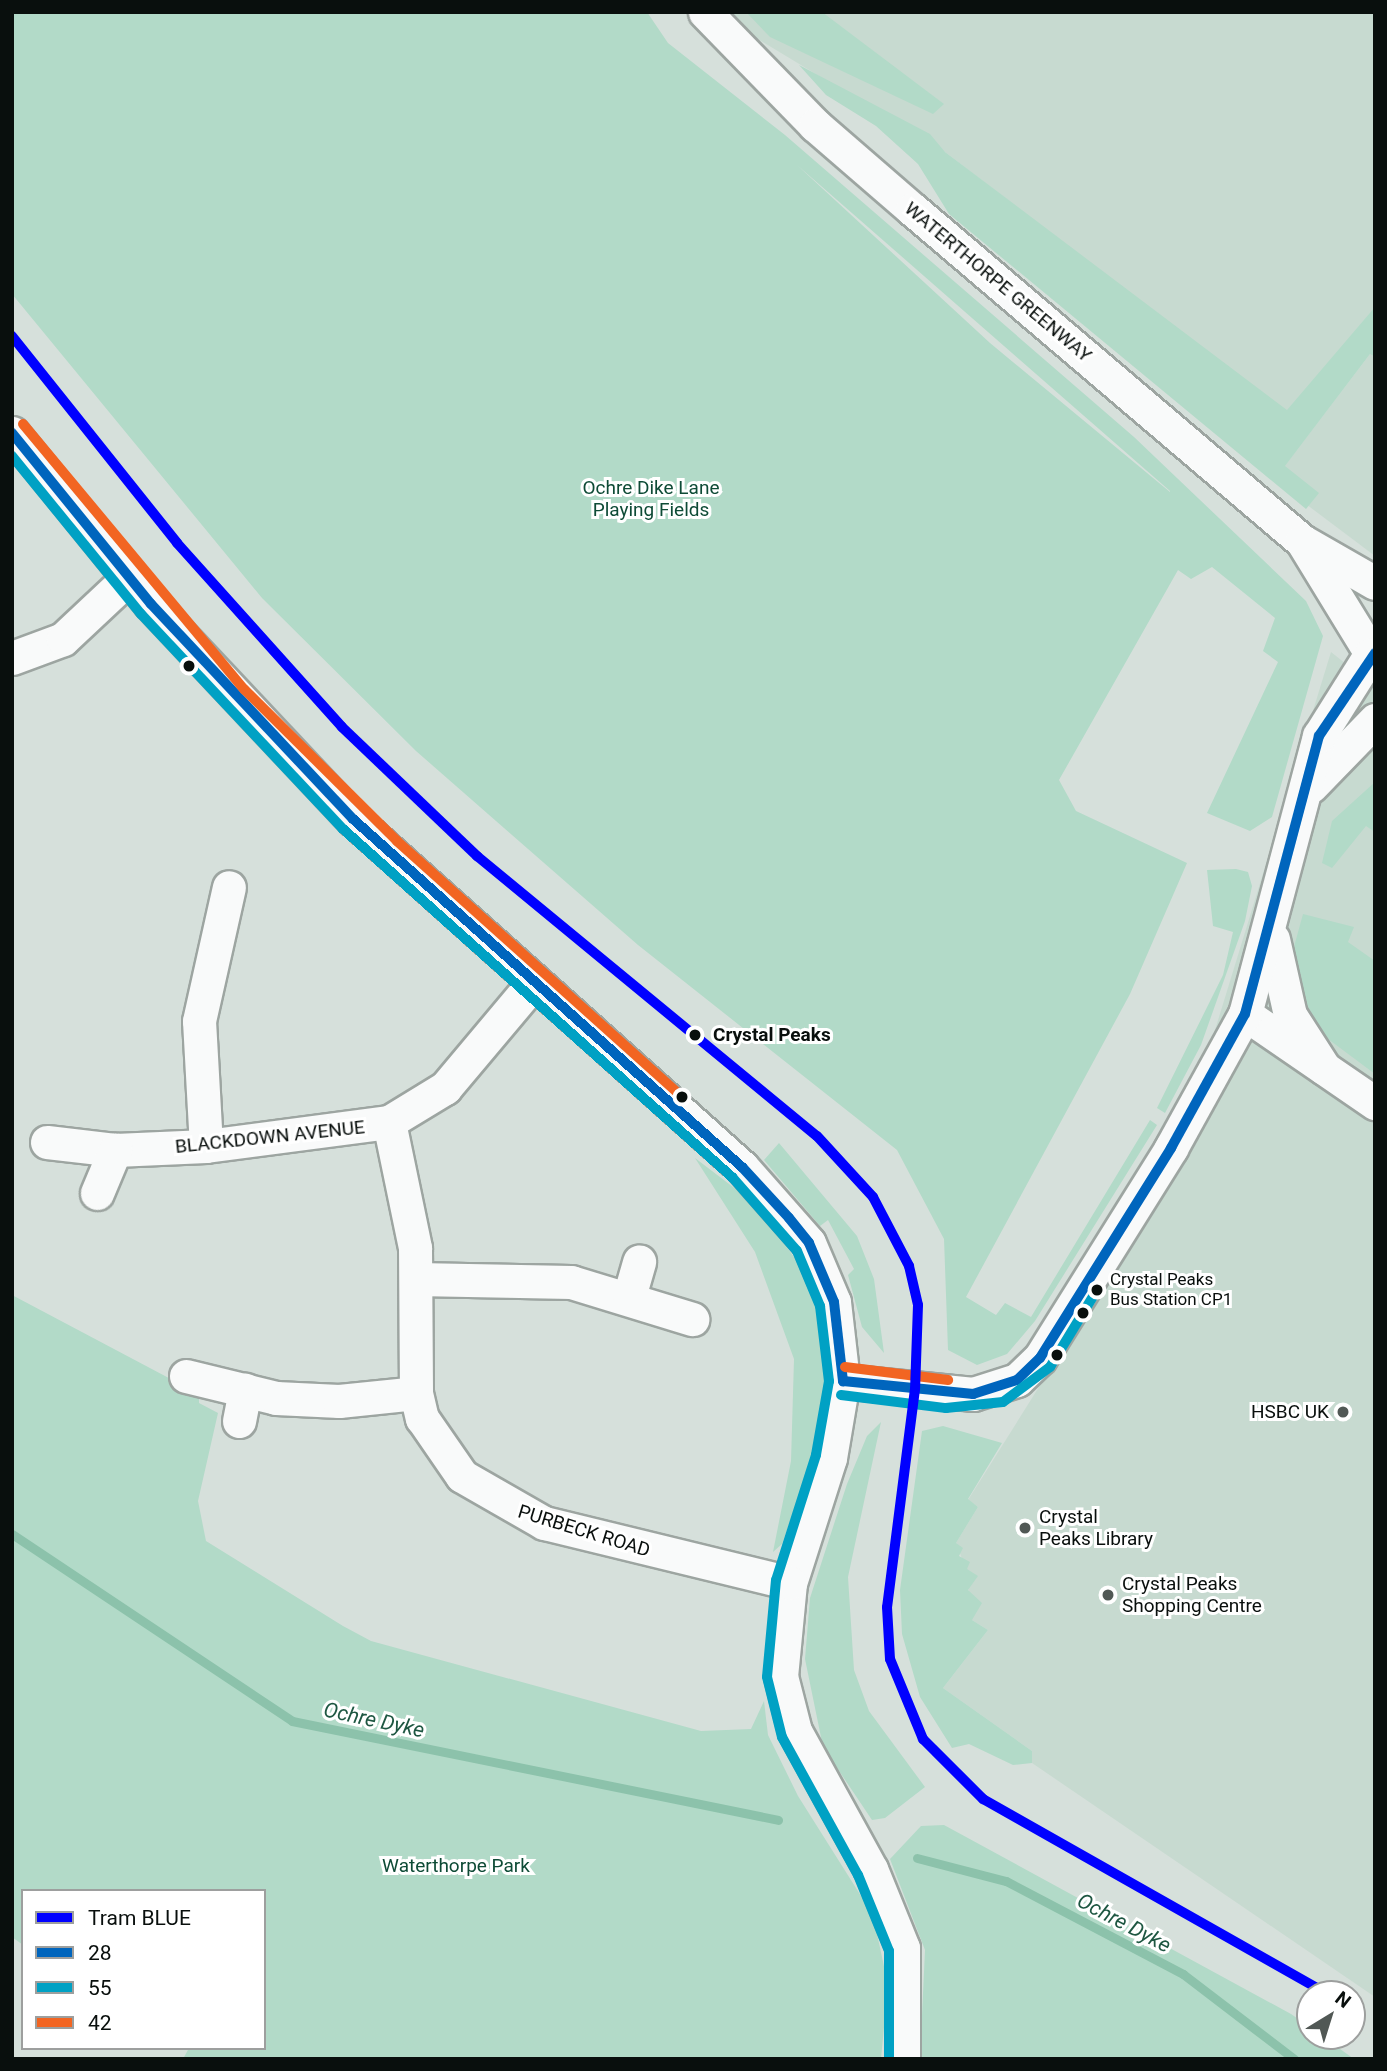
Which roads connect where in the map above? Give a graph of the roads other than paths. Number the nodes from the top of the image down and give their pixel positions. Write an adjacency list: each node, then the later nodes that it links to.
1 (705, 12): 3 (street, WATERTHORPE GREENWAY)
2 (12, 433): 5 (street)
3 (1302, 541): 4 (street, WATERTHORPE GREENWAY); 8 (street, WATERTHORPE GREENWAY)
4 (1344, 565): 6 (street, WATERTHORPE GREENWAY); 7 (street)
5 (129, 577): 9 (street); 15 (street)
6 (1375, 583)
7 (1375, 610)
8 (1373, 656): 12 (street)
9 (12, 659)
10 (1375, 720): 11 (street)
11 (1360, 751): 12 (street)
12 (1311, 786): 14 (street)
13 (229, 887): 21 (street)
14 (1271, 921): 16 (street); 17 (street)
15 (533, 983): 19 (street, BLACKDOWN AVENUE); 29 (street)
16 (1245, 1014): 17 (street); 29 (street)
17 (1324, 1068): 18 (street)
18 (1375, 1103)
19 (389, 1122): 21 (street, BLACKDOWN AVENUE); 25 (street, PURBECK ROAD)
20 (47, 1142): 22 (street, BLACKDOWN AVENUE)
21 (206, 1146): 22 (street, BLACKDOWN AVENUE)
22 (115, 1150): 23 (street)
23 (97, 1193)
24 (639, 1261): 26 (street)
25 (416, 1279): 26 (street); 30 (street, PURBECK ROAD)
26 (629, 1297): 27 (street)
27 (692, 1318)
28 (186, 1376): 30 (street)
29 (843, 1381): 31 (street)
30 (416, 1393): 31 (street, PURBECK ROAD)
31 (790, 1583): 32 (street)
32 (903, 2059)

